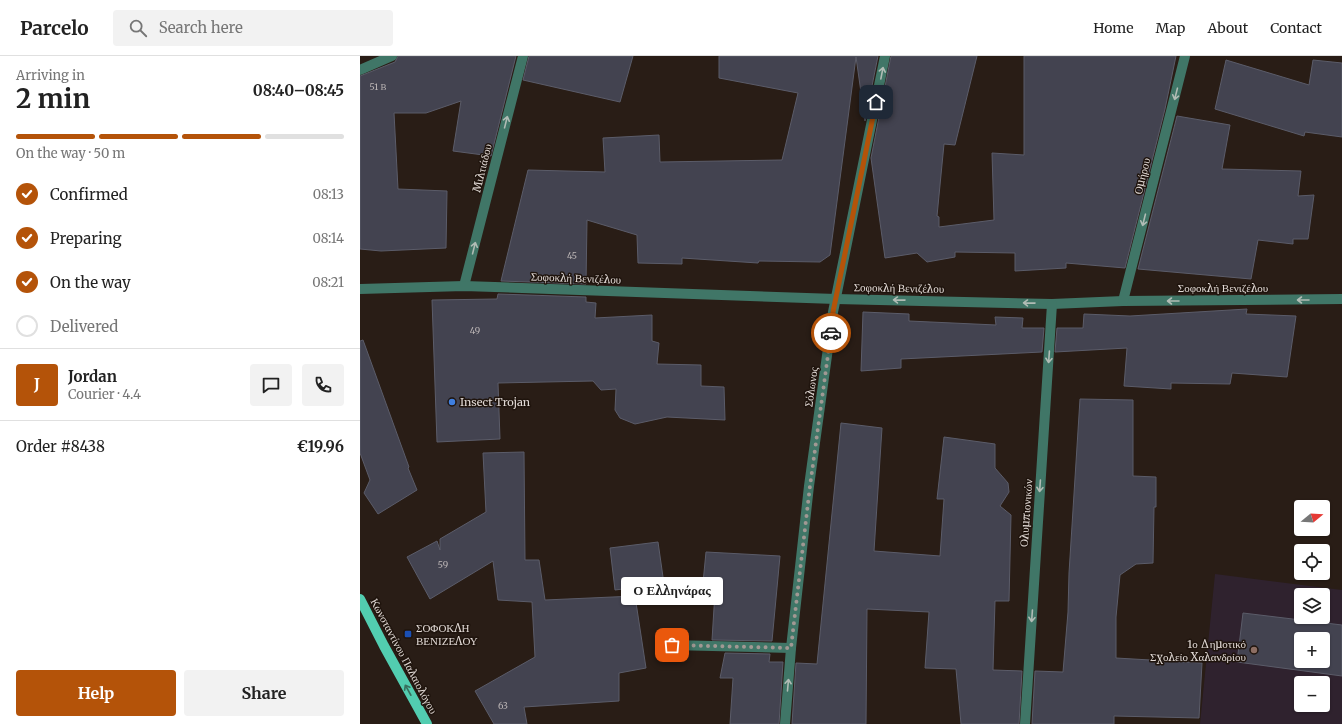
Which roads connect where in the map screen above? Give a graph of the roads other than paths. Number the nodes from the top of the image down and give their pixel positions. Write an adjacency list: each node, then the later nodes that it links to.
1 (392, 56): 5 (street)
2 (523, 56): 6 (street, Μιλτιάδου, one-way to 2)
3 (885, 56): 8 (street, Σόλωνος, one-way to 3)
4 (1185, 56): 10 (street, Ομήρου, one-way to 10)
5 (360, 70)
6 (464, 286): 7 (street, Σοφοκλή Βενιζέλου); 8 (street, Σοφοκλή Βενιζέλου)
7 (360, 290)
8 (836, 299): 11 (street, Σοφοκλή Βενιζέλου, one-way to 8); 14 (street, Σόλωνος)
9 (1342, 299): 10 (street, Σοφοκλή Βενιζέλου, one-way to 10)
10 (1123, 301): 11 (street, Σοφοκλή Βενιζέλου)
11 (1052, 304): 17 (street, Ολυμπιονικών, one-way to 17)
12 (360, 599): 15 (main road, Κωνσταντίνου Παλαιολόγου, one-way to 12)
13 (672, 645): 14 (street)
14 (791, 648): 16 (street, Σόλωνος, one-way to 14)
15 (427, 724)
16 (785, 724)
17 (1025, 724)

